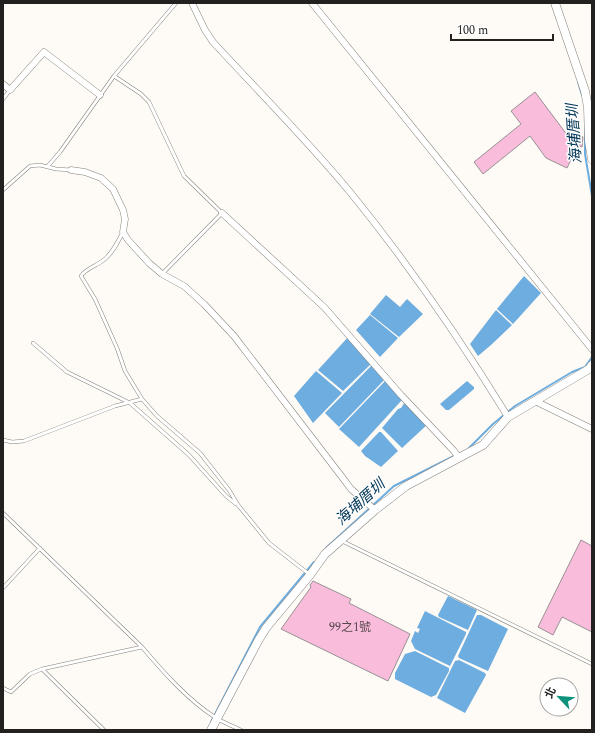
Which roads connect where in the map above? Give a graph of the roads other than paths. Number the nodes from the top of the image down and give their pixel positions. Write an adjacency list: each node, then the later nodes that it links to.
1 (176, 3): 5 (lane)
2 (192, 3): 23 (street)
3 (312, 3): 18 (street)
4 (555, 3): 10 (street)
5 (114, 76): 8 (lane); 14 (lane)
6 (3, 84): 7 (street)
7 (10, 90): 8 (street); 9 (lane)
8 (100, 95): 11 (lane)
9 (3, 99)
10 (592, 159)
11 (47, 167): 12 (lane); 13 (lane)
12 (71, 170): 15 (street)
13 (3, 190)
14 (222, 213): 16 (lane); 26 (street)
15 (123, 232): 16 (street); 20 (lane)
16 (162, 274): 28 (street)
17 (32, 343): 22 (lane)
18 (590, 347)
19 (592, 365): 21 (street)
20 (142, 398): 22 (lane); 27 (lane)
21 (535, 401): 23 (street); 24 (street)
22 (130, 403): 25 (lane); 27 (lane)
23 (508, 417): 26 (street)
24 (592, 429)
25 (3, 440)
26 (459, 458): 28 (street)
27 (238, 505): 32 (lane)
28 (375, 510): 30 (street)
29 (3, 513): 31 (lane)
30 (340, 540): 32 (street); 35 (lane)
31 (40, 548): 33 (lane); 34 (lane)
32 (310, 575): 38 (street)
33 (3, 588)
34 (142, 647): 36 (lane); 38 (lane)
35 (592, 664)
36 (42, 669): 37 (lane); 39 (lane)
37 (3, 688)
38 (217, 718): 40 (street); 41 (lane)
39 (104, 730)
40 (211, 730)
41 (241, 730)

